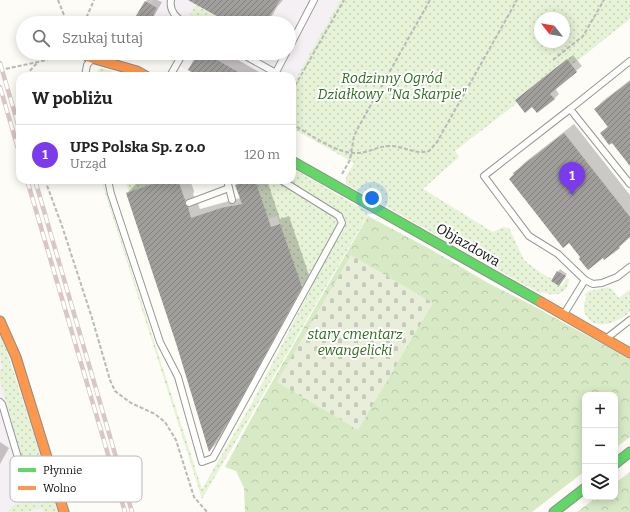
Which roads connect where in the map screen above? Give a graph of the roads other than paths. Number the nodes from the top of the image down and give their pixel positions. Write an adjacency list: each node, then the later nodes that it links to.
1 (171, 0): 3 (lane)
2 (314, 0): 4 (lane)
3 (176, 16)
4 (296, 35)
5 (89, 60): 11 (lane)
6 (97, 60): 12 (street)
7 (179, 60): 13 (lane)
8 (252, 60): 14 (lane)
9 (282, 60): 15 (lane)
10 (630, 61): 16 (lane)
11 (85, 72)
12 (139, 72)
13 (172, 72)
14 (272, 72)
15 (276, 72)
16 (570, 109): 21 (lane); 26 (lane)
17 (296, 163): 27 (street, Objazdowa)
18 (109, 184): 20 (lane)
19 (228, 184): 22 (lane)
20 (287, 184)
21 (630, 184)
22 (229, 188): 23 (lane); 24 (lane)
23 (232, 200)
24 (189, 203)
25 (630, 267): 26 (lane)
26 (585, 280): 27 (lane)
27 (564, 315): 30 (street, Objazdowa)
28 (630, 320): 30 (lane)
29 (0, 321): 35 (street)
30 (606, 339): 31 (street, Objazdowa)
31 (630, 353)
32 (0, 402): 34 (lane)
33 (630, 452): 36 (street)
34 (18, 456)
35 (47, 456)
36 (618, 462)
37 (582, 490): 40 (street)
38 (61, 502): 39 (street)
39 (64, 512)
40 (554, 512)

